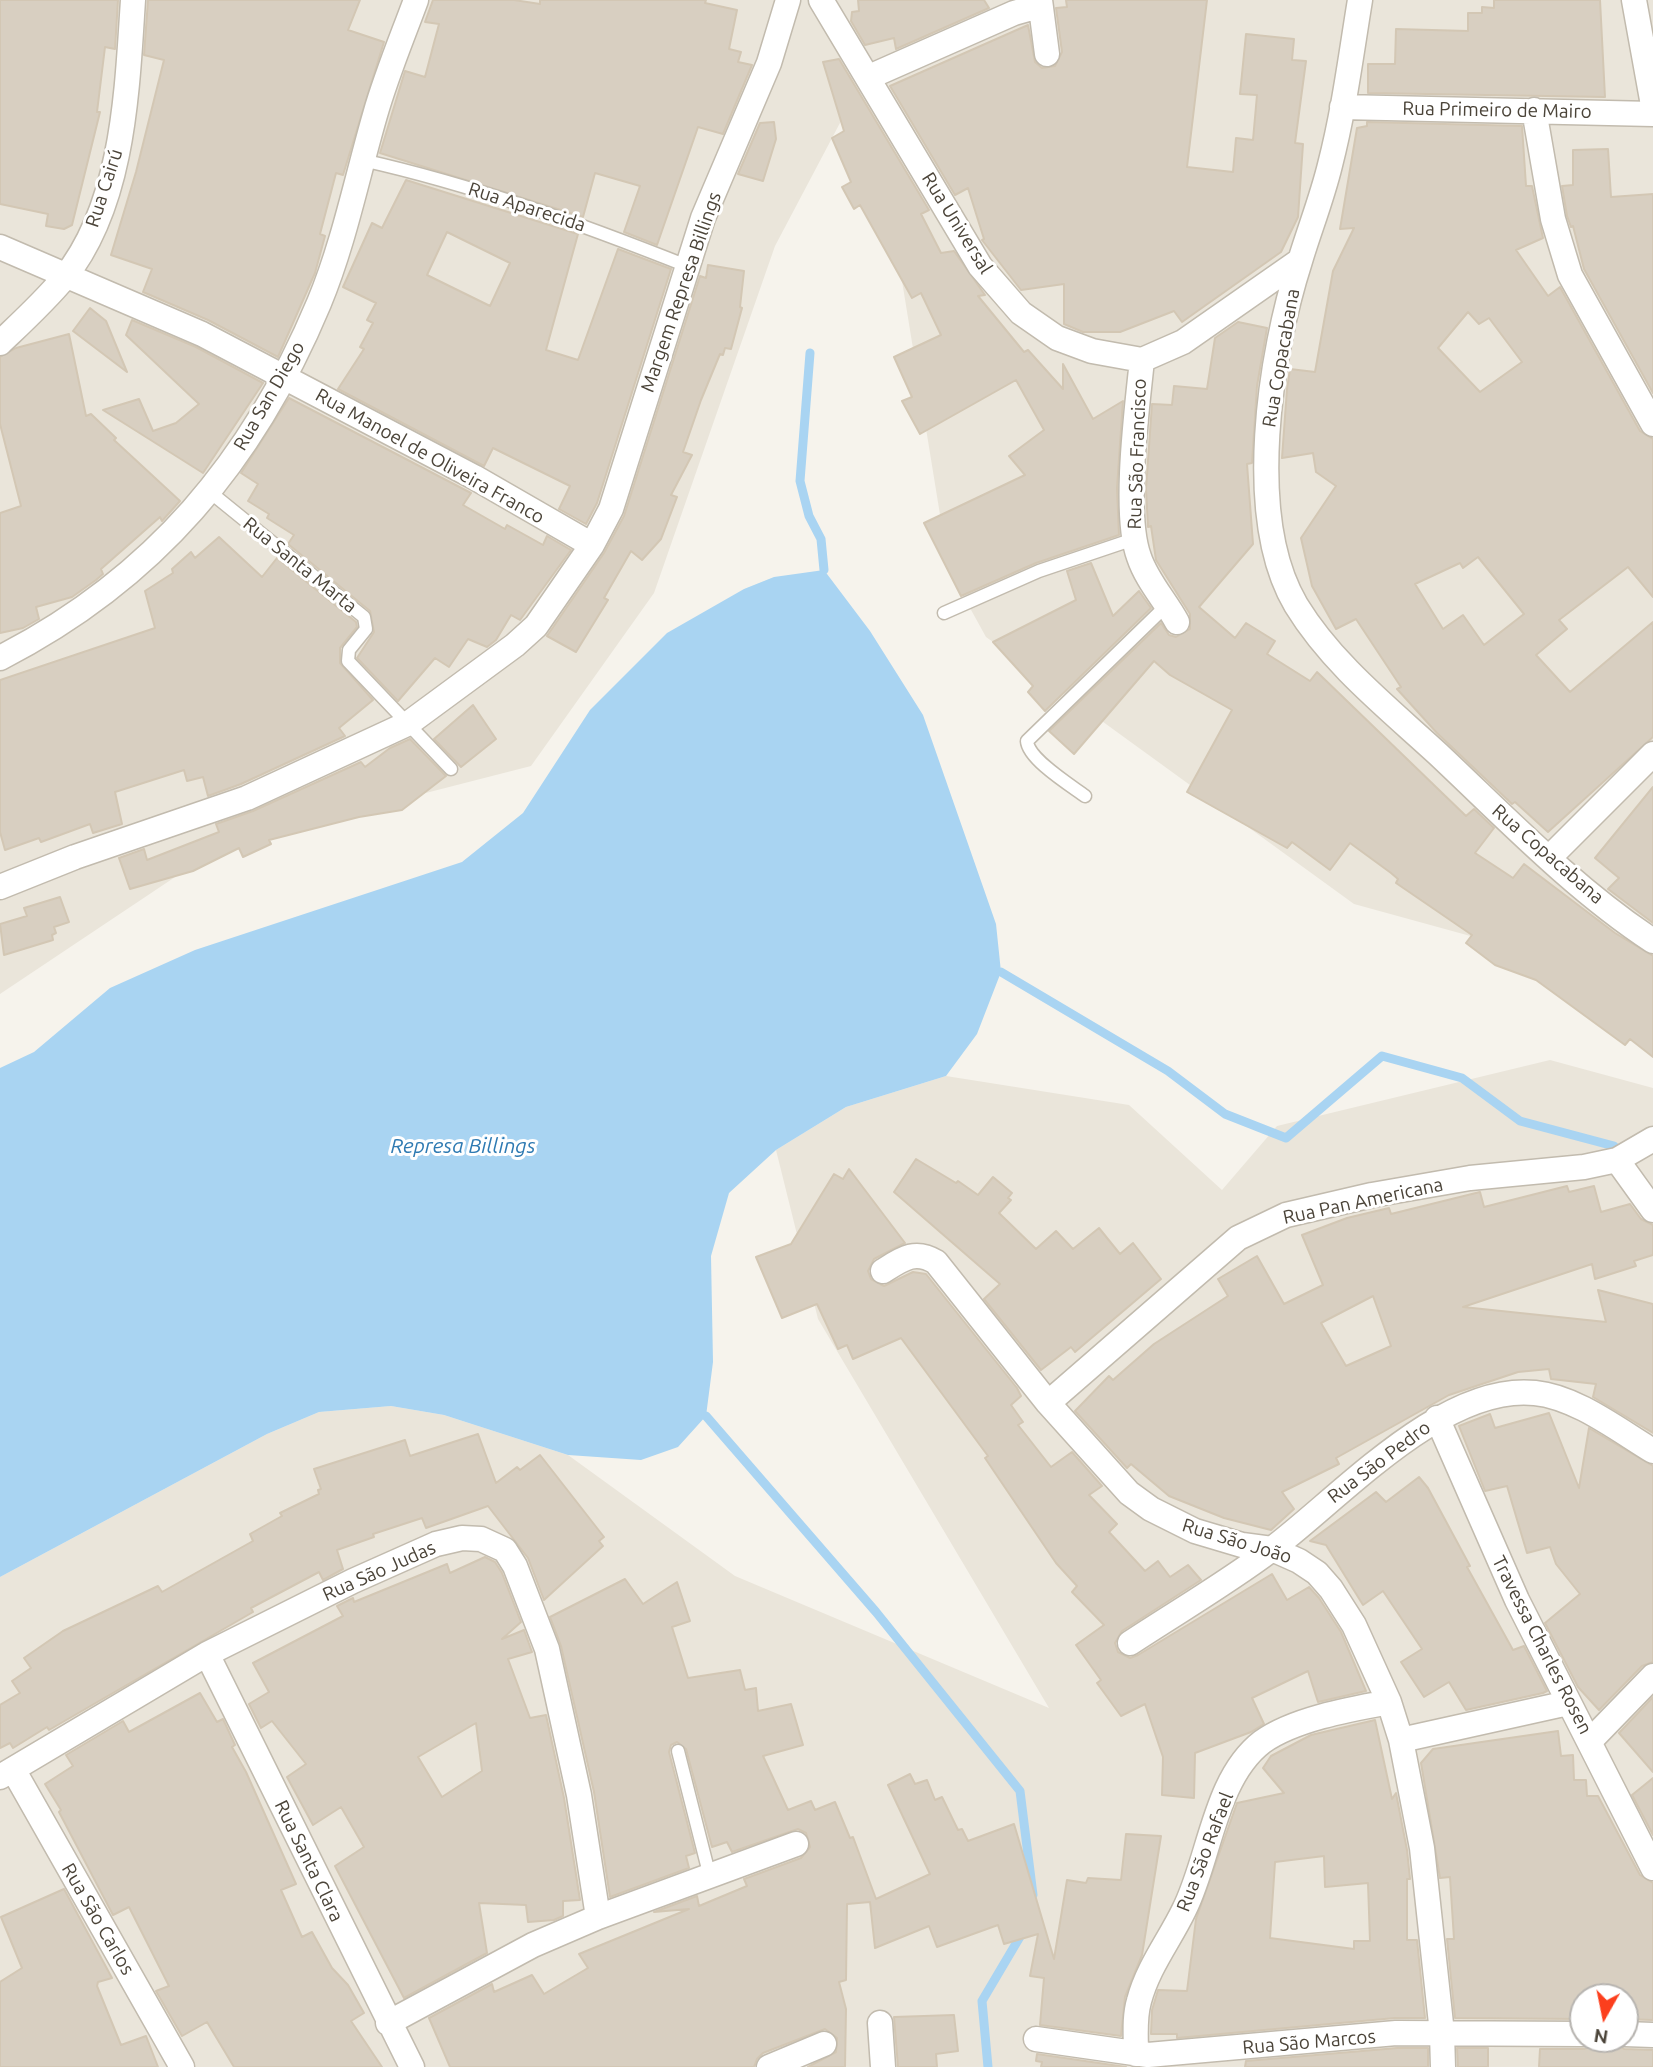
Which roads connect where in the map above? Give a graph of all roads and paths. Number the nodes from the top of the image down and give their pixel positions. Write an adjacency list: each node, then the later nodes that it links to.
1 (133, 0): 19 (street, Rua Cairú)
2 (416, 0): 15 (street, Rua San Diego)
3 (788, 0): 18 (street, Margem Represa Billings)
4 (821, 0): 10 (street, Rua Universal)
5 (1360, 0): 12 (street, Rua Copacabana)
6 (1634, 0): 11 (street)
7 (1040, 3): 8 (street); 9 (street)
8 (1010, 7): 10 (street)
9 (1047, 54)
10 (869, 77): 21 (street, Rua Universal)
11 (1653, 105)
12 (1342, 107): 13 (street, Rua Primeiro de Mairo); 17 (street, Rua Copacabana)
13 (1534, 110): 14 (street, Rua Primeiro de Mairo); 23 (street)
14 (1653, 114)
15 (362, 160): 18 (lane, Rua Aparecida); 22 (street, Rua San Diego)
16 (0, 247): 19 (street, Rua Manoel de Oliveira Franco)
17 (1299, 261): 21 (street); 34 (street, Rua Copacabana)
18 (687, 266): 26 (street, Margem Represa Billings)
19 (66, 276): 20 (street, Rua Cairú); 22 (street, Rua Manoel de Oliveira Franco)
20 (0, 343)
21 (1142, 360): 25 (street, Rua São Francisco)
22 (285, 376): 24 (street, Rua San Diego); 26 (street, Rua Manoel de Oliveira Franco)
23 (1653, 424)
24 (210, 492): 29 (street, Rua San Diego); 30 (lane, Rua Santa Marta)
25 (1134, 539): 27 (lane); 28 (street, Rua São Francisco)
26 (592, 545): 30 (street, Margem Represa Billings)
27 (944, 612)
28 (1172, 614): 33 (lane)
29 (0, 658)
30 (409, 723): 32 (lane, Rua Santa Marta); 35 (street, Margem Represa Billings)
31 (1653, 754): 34 (street)
32 (450, 769)
33 (1085, 796)
34 (1549, 858): 36 (street, Rua Copacabana)
35 (0, 887)
36 (1653, 941)
37 (1653, 1139): 38 (street, Rua Pan Americana)
38 (1617, 1160): 39 (street); 41 (street, Rua Pan Americana)
39 (1653, 1210)
40 (883, 1271): 41 (street, Rua São João)
41 (1048, 1403): 44 (street, Rua São João)
42 (1437, 1418): 43 (street, Rua São Pedro); 44 (street, Rua São Pedro); 49 (street, Travessa Charles Rosen)
43 (1653, 1451)
44 (1272, 1549): 45 (street, Rua São Pedro); 48 (street, Rua São João)
45 (1130, 1643)
46 (208, 1654): 53 (street, Rua São Judas); 57 (street, Rua São Judas); 58 (street, Rua Santa Clara)
47 (1653, 1676): 51 (street)
48 (1389, 1702): 50 (street, Rua São João); 64 (street, Rua São Rafael)
49 (1568, 1703): 50 (street); 51 (street, Travessa Charles Rosen)
50 (1401, 1740): 60 (street, Rua São João)
51 (1590, 1741): 55 (street, Travessa Charles Rosen)
52 (678, 1751): 56 (lane)
53 (7, 1774): 65 (street, Rua São Carlos)
54 (796, 1844): 56 (street)
55 (1653, 1868)
56 (710, 1877): 57 (street)
57 (598, 1917): 58 (street)
58 (388, 2023): 66 (street, Rua Santa Clara)
59 (880, 2024): 68 (street)
60 (1442, 2033): 61 (street, Rua São Marcos); 64 (street, Rua São Marcos); 69 (street, Rua São João)
61 (1569, 2034)
62 (1036, 2039): 64 (street, Rua São Marcos)
63 (824, 2044): 67 (street)
64 (1143, 2059)
65 (182, 2067)
66 (412, 2067)
67 (769, 2067)
68 (883, 2067)
69 (1443, 2067)

